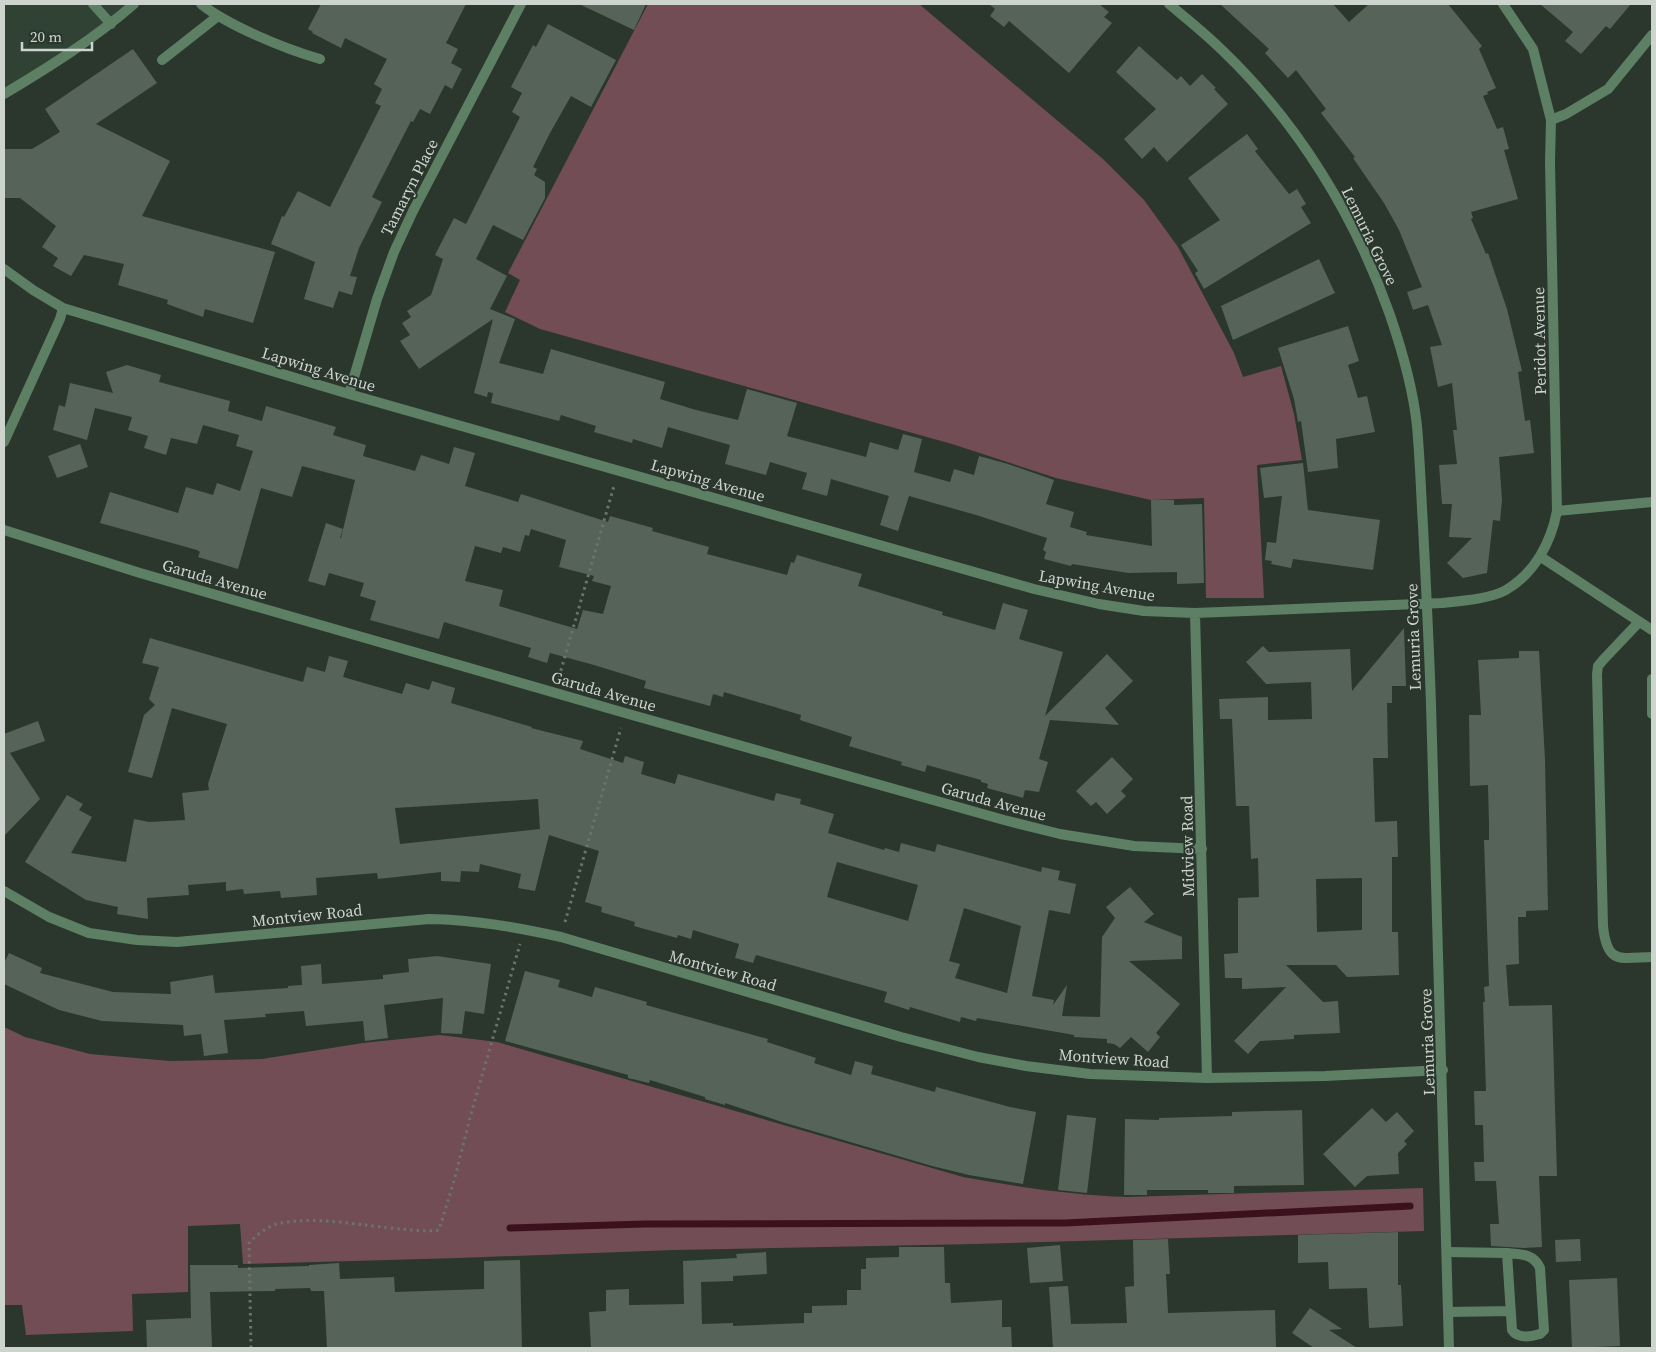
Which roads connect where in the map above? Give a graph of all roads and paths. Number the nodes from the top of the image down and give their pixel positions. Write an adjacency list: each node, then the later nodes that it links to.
1 (93, 4): 8 (street)
2 (134, 4): 8 (street)
3 (201, 4): 7 (street)
4 (521, 4): 16 (street, Tamaryn Place)
5 (1169, 4): 23 (street, Lemuria Grove)
6 (1503, 4): 13 (street, Peridot Avenue)
7 (218, 16): 10 (street); 11 (street)
8 (111, 24): 12 (street)
9 (1652, 35): 13 (street)
10 (320, 58)
11 (162, 60)
12 (4, 94)
13 (1551, 120): 20 (street, Peridot Avenue)
14 (4, 269): 15 (street, Lapwing Avenue)
15 (63, 308): 16 (street, Lapwing Avenue); 17 (street)
16 (349, 394): 18 (street, Lapwing Avenue)
17 (4, 442)
18 (619, 471): 24 (street, Lapwing Avenue); 28 (path)
19 (1652, 502): 20 (street)
20 (1557, 511): 22 (street, Peridot Avenue)
21 (4, 530): 28 (street, Garuda Avenue)
22 (1541, 557): 23 (street, Peridot Avenue); 25 (street)
23 (1427, 603): 24 (street, Lapwing Avenue); 36 (street, Lemuria Grove)
24 (1195, 613): 31 (street, Midview Road)
25 (1639, 622): 26 (street); 35 (street)
26 (1652, 630)
27 (1652, 679): 30 (street)
28 (554, 692): 29 (street, Garuda Avenue)
29 (625, 713): 31 (street, Garuda Avenue); 34 (path)
30 (1652, 714)
31 (1202, 849): 37 (street, Midview Road)
32 (4, 891): 33 (street, Montview Road)
33 (524, 929): 34 (street, Montview Road); 42 (path)
34 (560, 937): 37 (street, Montview Road)
35 (1652, 956)
36 (1443, 1070): 37 (street, Montview Road); 38 (street, Lemuria Grove)
37 (1207, 1078)
38 (1447, 1252): 39 (street); 41 (street, Lemuria Grove)
39 (1507, 1253): 40 (street); 40 (street)
40 (1511, 1311): 41 (street)
41 (1448, 1312): 43 (street, Lemuria Grove)
42 (251, 1348)
43 (1449, 1348)

